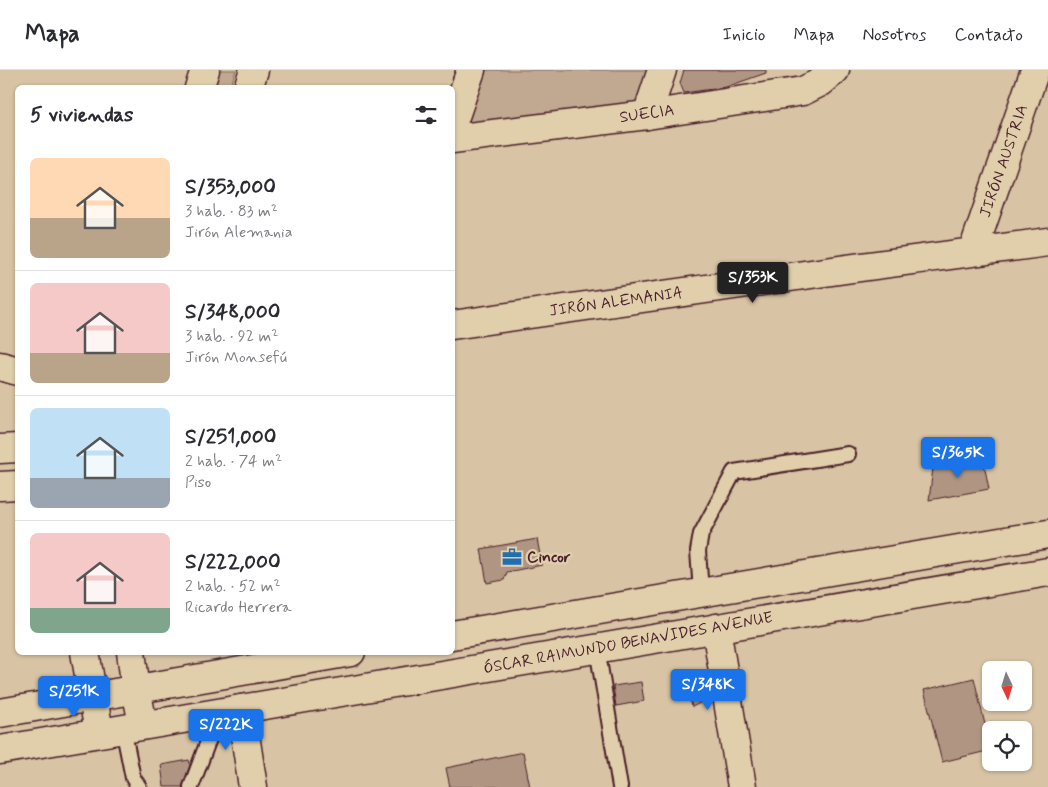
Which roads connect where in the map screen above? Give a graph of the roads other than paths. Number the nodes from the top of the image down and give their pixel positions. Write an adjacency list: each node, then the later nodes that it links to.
1 (205, 70): 6 (main road)
2 (471, 70): 8 (main road)
3 (662, 70): 7 (main road)
4 (835, 70): 7 (main road, SUECIA)
5 (1035, 70): 11 (main road, JIRÓN AUSTRIA)
6 (200, 85)
7 (647, 115): 9 (main road, SUECIA)
8 (455, 116)
9 (455, 139)
10 (1048, 242): 11 (main road, JIRÓN ALEMANIA)
11 (973, 251): 12 (main road, JIRÓN ALEMANIA)
12 (455, 325)
13 (0, 366): 14 (main road)
14 (15, 370)
15 (15, 448): 16 (main road)
16 (0, 449)
17 (848, 454): 22 (lane)
18 (15, 485): 19 (main road)
19 (0, 486)
20 (1048, 534): 22 (main road)
21 (1048, 572): 23 (main road, ÓSCAR RAIMUNDO BENAVIDES AVENUE)
22 (701, 592): 24 (main road)
23 (716, 628): 25 (main road, ÓSCAR RAIMUNDO BENAVIDES AVENUE); 39 (main road)
24 (455, 634)
25 (597, 648): 31 (main road, ÓSCAR RAIMUNDO BENAVIDES AVENUE); 38 (lane)
26 (85, 655): 30 (main road)
27 (131, 655): 29 (main road)
28 (334, 655): 29 (main road)
29 (136, 689): 30 (main road); 33 (main road)
30 (92, 697): 32 (main road); 33 (main road)
31 (230, 711): 33 (main road, ÓSCAR RAIMUNDO BENAVIDES AVENUE); 36 (lane); 37 (main road)
32 (0, 713)
33 (122, 728): 34 (main road, ÓSCAR RAIMUNDO BENAVIDES AVENUE); 35 (lane)
34 (0, 750)
35 (139, 787)
36 (191, 787)
37 (252, 787)
38 (620, 787)
39 (742, 787)

